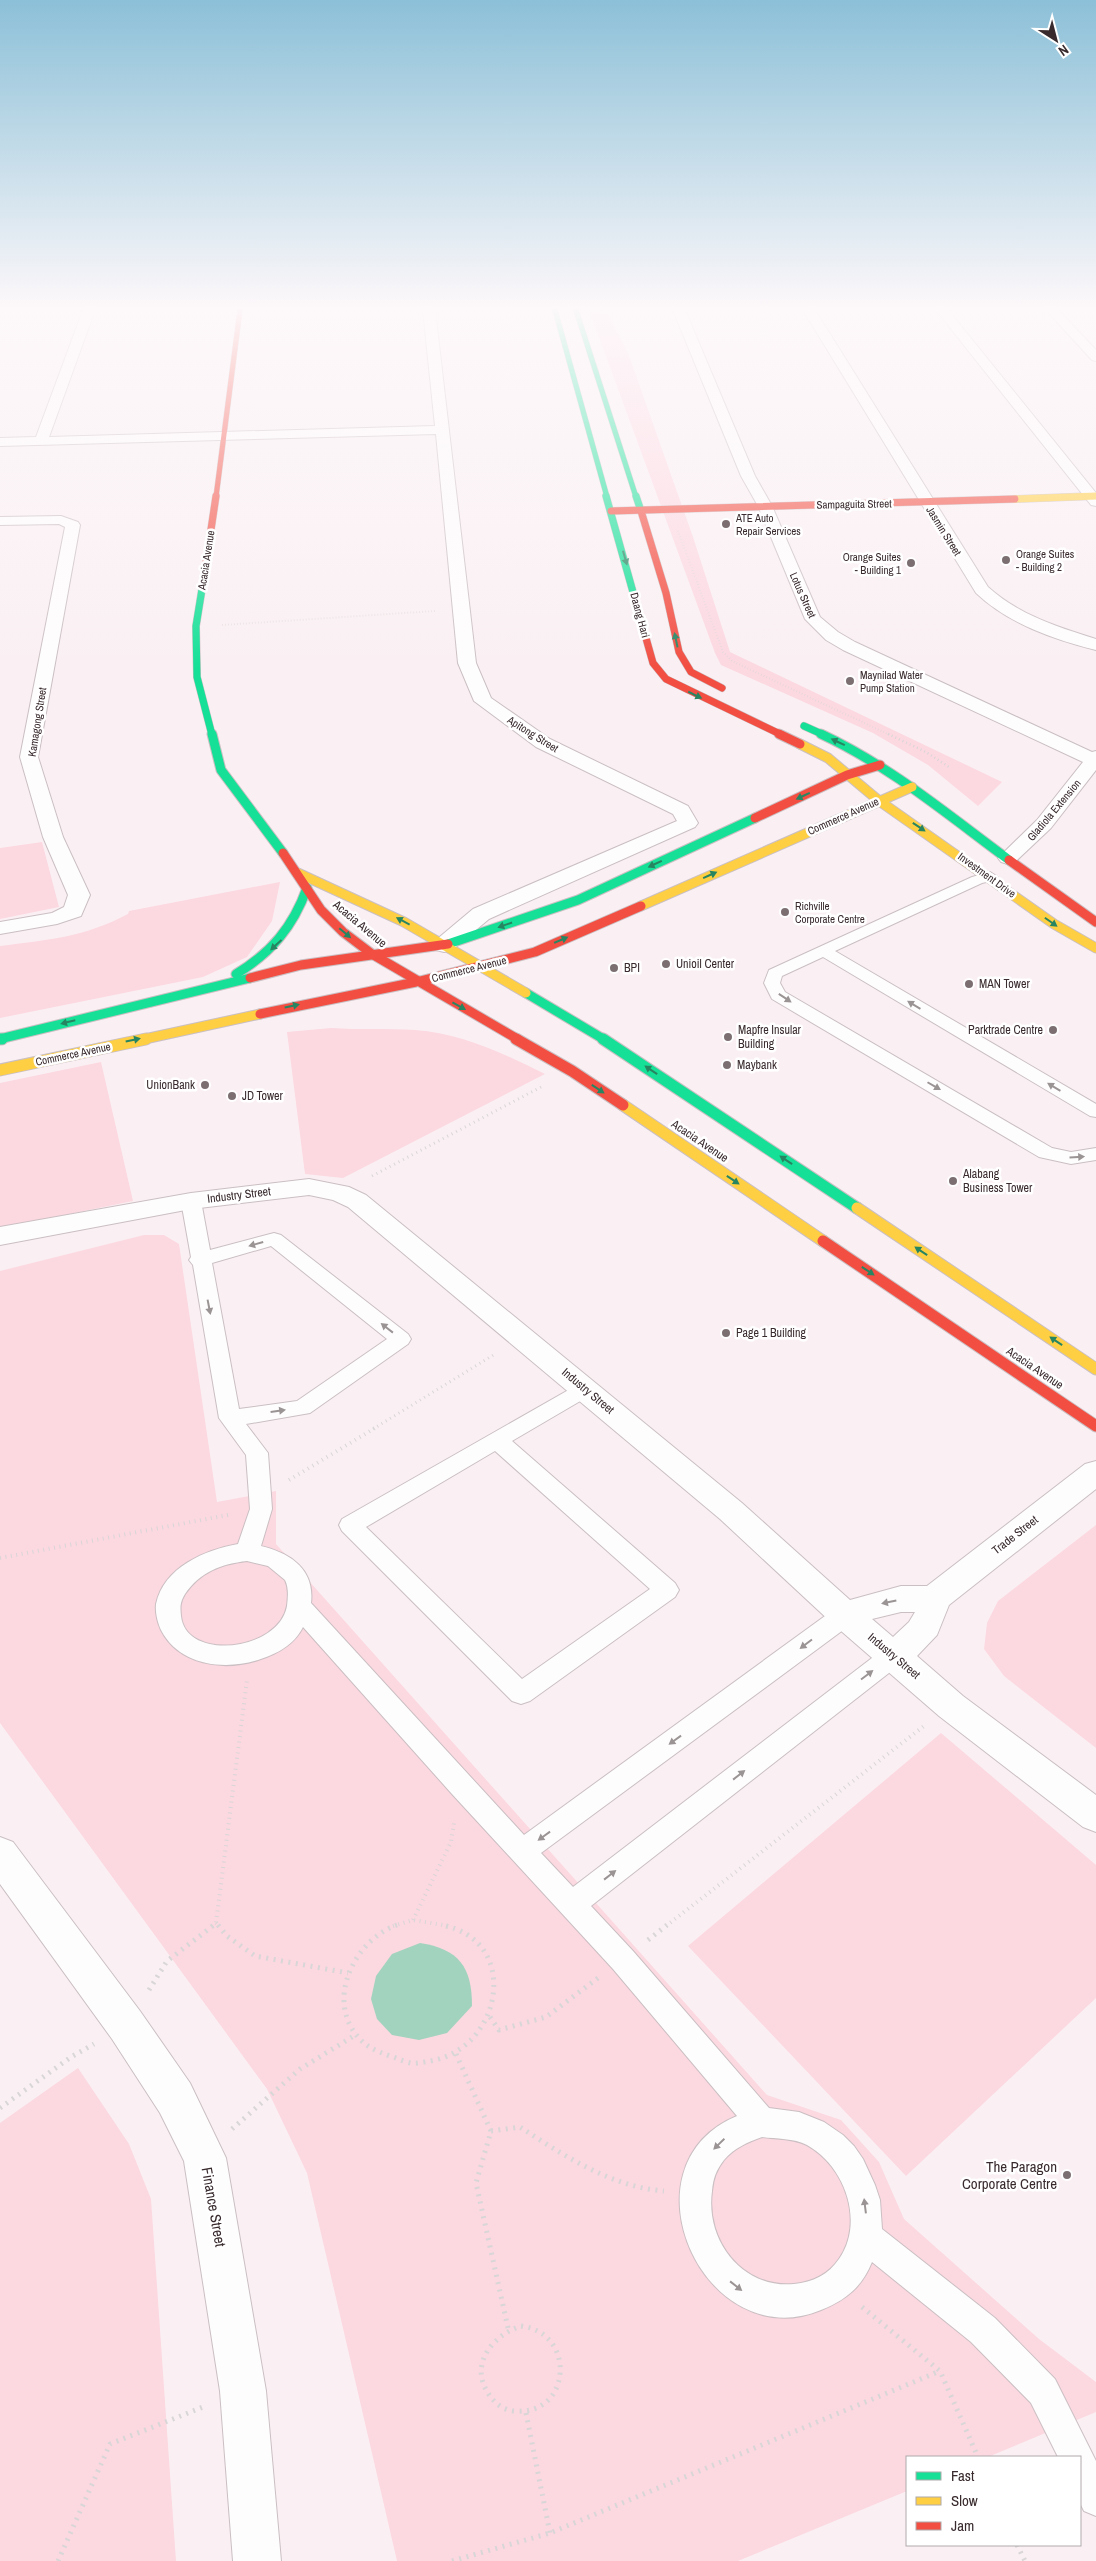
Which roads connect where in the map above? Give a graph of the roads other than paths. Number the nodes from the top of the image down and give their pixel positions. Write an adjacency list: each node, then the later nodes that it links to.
1 (45, 430): 10 (street)
2 (226, 430): 9 (main road, Acacia Avenue)
3 (442, 430): 9 (street); 32 (street, Apitong Street)
4 (588, 430): 16 (main road, Daang Hari)
5 (615, 430): 15 (main road)
6 (728, 430): 14 (street, Lotus Street)
7 (882, 430): 13 (street, Jasmin Street)
8 (1039, 430): 12 (street)
9 (225, 436): 10 (street); 27 (main road, Acacia Avenue)
10 (41, 441): 11 (street)
11 (0, 442)
12 (1094, 498): 13 (main road, Sampaguita Street)
13 (926, 502): 14 (main road, Sampaguita Street); 18 (street, Jasmin Street)
14 (765, 506): 15 (main road, Sampaguita Street); 21 (street, Lotus Street)
15 (641, 510): 16 (main road, Sampaguita Street); 19 (main road, one-way to 15)
16 (611, 511): 23 (main road, Daang Hari, one-way to 23)
17 (0, 521): 31 (street, Kamagong Street)
18 (1096, 645)
19 (737, 695)
20 (791, 720): 22 (main road, one-way to 20)
21 (1095, 759): 26 (street, Gladiola Extension)
22 (880, 765): 23 (main road); 24 (main road)
23 (847, 775): 25 (main road, Daang Hari); 32 (main road, one-way to 32)
24 (912, 787): 25 (main road, Commerce Avenue); 26 (main road, Investment Drive)
25 (878, 800): 28 (main road, Investment Drive, one-way to 28); 36 (main road, Commerce Avenue, one-way to 25)
26 (1008, 858): 30 (main road, Investment Drive)
27 (298, 873): 29 (main road, Acacia Avenue); 32 (main road, Acacia Avenue, one-way to 27)
28 (990, 877): 33 (main road, Investment Drive, one-way to 33); 34 (lane)
29 (307, 888): 35 (main road, Acacia Avenue, one-way to 35); 38 (main road, one-way to 38)
30 (1096, 922)
31 (0, 928)
32 (444, 945): 35 (main road); 36 (main road, Acacia Avenue)
33 (1096, 948)
34 (822, 950): 41 (lane, one-way to 34); 42 (lane, one-way to 42)
35 (372, 954): 37 (main road, Acacia Avenue); 38 (main road)
36 (482, 966): 37 (main road, Commerce Avenue); 46 (main road, Acacia Avenue, one-way to 36)
37 (416, 982): 40 (main road, Commerce Avenue, one-way to 37); 49 (main road, Acacia Avenue, one-way to 49)
38 (200, 989): 39 (main road, one-way to 39)
39 (0, 1038)
40 (0, 1070)
41 (1096, 1112)
42 (1096, 1154)
43 (190, 1201): 44 (street, Industry Street); 45 (lane); 47 (street, Industry Street)
44 (0, 1236)
45 (199, 1260): 48 (lane, one-way to 48); 48 (lane, one-way to 45)
46 (1096, 1368)
47 (586, 1388): 50 (lane); 55 (street, Industry Street)
48 (230, 1418): 52 (lane)
49 (1096, 1426)
50 (496, 1440): 50 (lane)
51 (1096, 1472): 53 (street, Trade Street)
52 (247, 1552): 54 (lane); 54 (lane)
53 (934, 1599): 55 (street, one-way to 55); 56 (street)
54 (300, 1607): 58 (lane)
55 (845, 1615): 56 (street, Industry Street); 58 (lane, one-way to 58)
56 (894, 1655): 57 (street, Industry Street); 60 (lane, one-way to 56)
57 (1096, 1816)
58 (522, 1851): 60 (lane)
59 (0, 1854): 66 (street, Finance Street)
60 (572, 1905): 61 (lane)
61 (762, 2122): 62 (lane, one-way to 61); 62 (lane, one-way to 62)
62 (866, 2237): 63 (lane)
63 (1076, 2456)
64 (1081, 2467): 65 (lane)
65 (1096, 2499)
66 (257, 2561)

